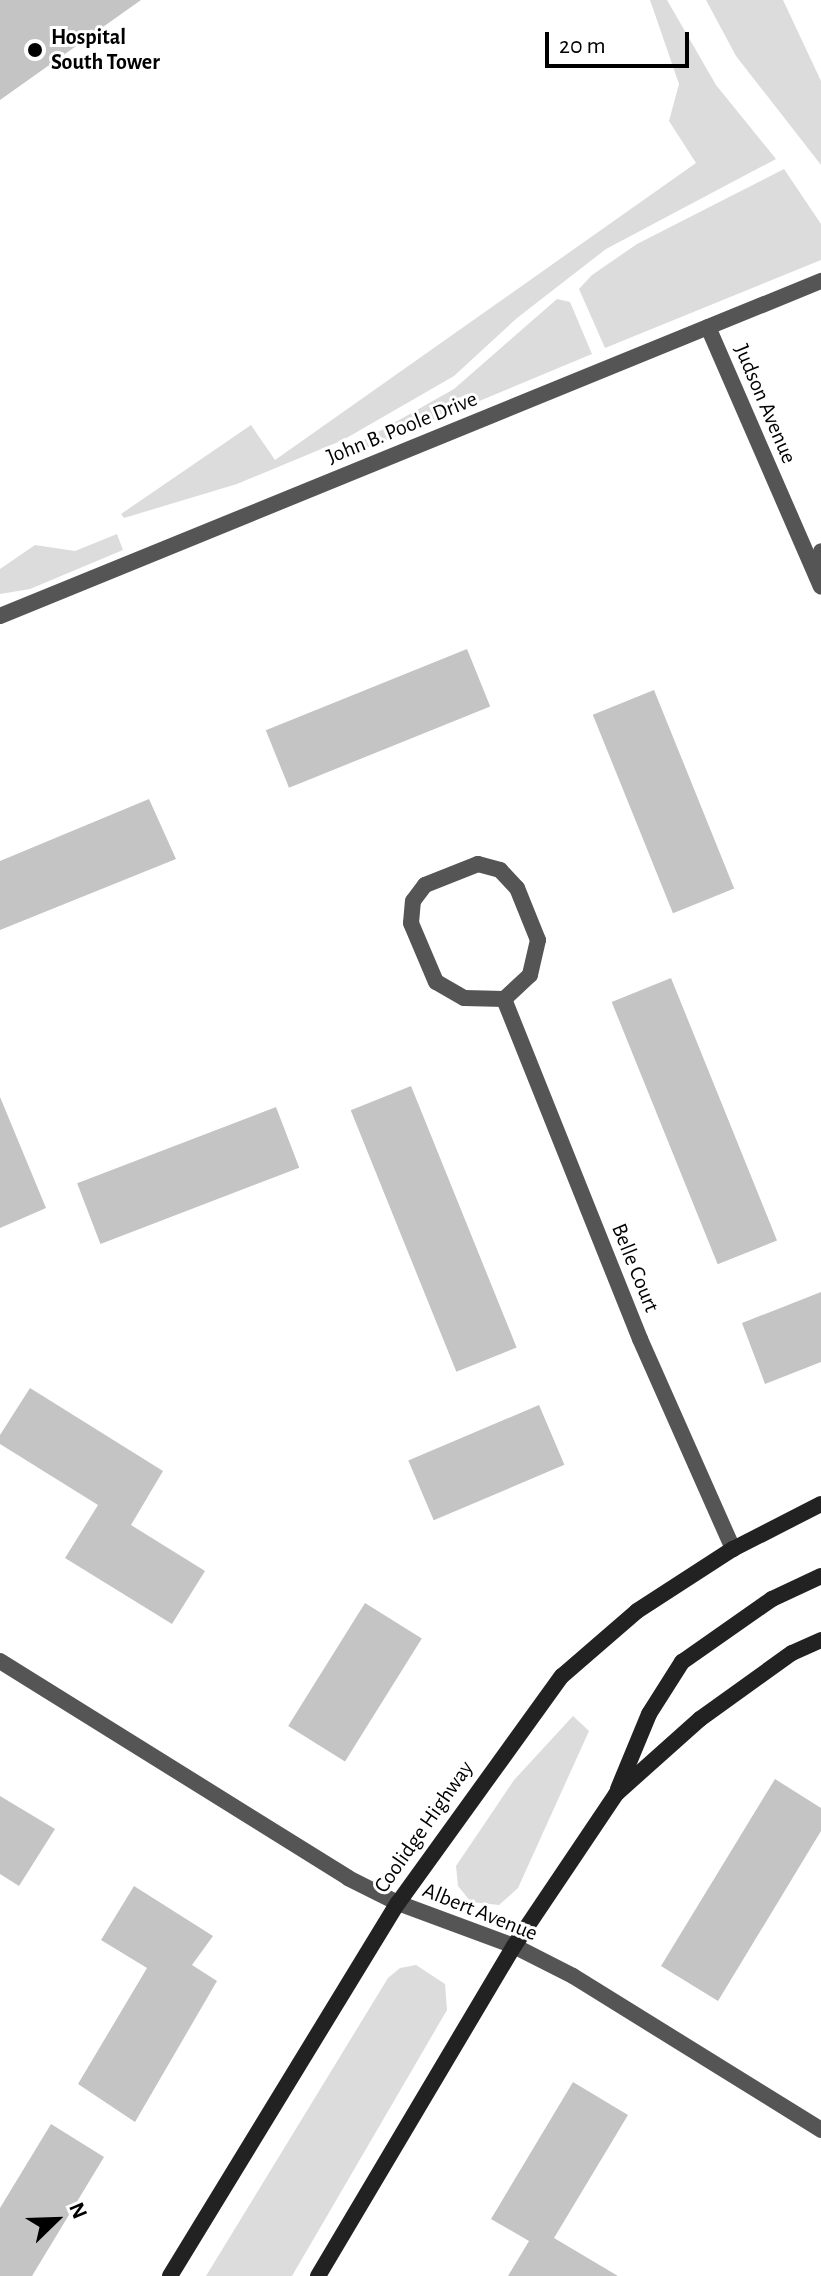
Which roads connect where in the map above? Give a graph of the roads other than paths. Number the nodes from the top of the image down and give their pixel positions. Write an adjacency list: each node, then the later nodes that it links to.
1 (821, 281): 2 (street, John B. Poole Drive)
2 (708, 327): 4 (street, Judson Avenue); 5 (street, John B. Poole Drive)
3 (821, 551): 4 (street)
4 (819, 582)
5 (0, 616)
6 (504, 999): 6 (street); 8 (street, Belle Court)
7 (821, 1504): 8 (main road, Coolidge Highway)
8 (733, 1549): 13 (main road, Coolidge Highway)
9 (821, 1576): 12 (main road)
10 (821, 1640): 12 (main road)
11 (0, 1661): 13 (street, Albert Avenue)
12 (616, 1794): 14 (main road)
13 (398, 1903): 14 (street, Albert Avenue); 16 (main road, Coolidge Highway)
14 (514, 1946): 15 (street, Albert Avenue); 17 (main road)
15 (821, 2130)
16 (170, 2276)
17 (318, 2276)

